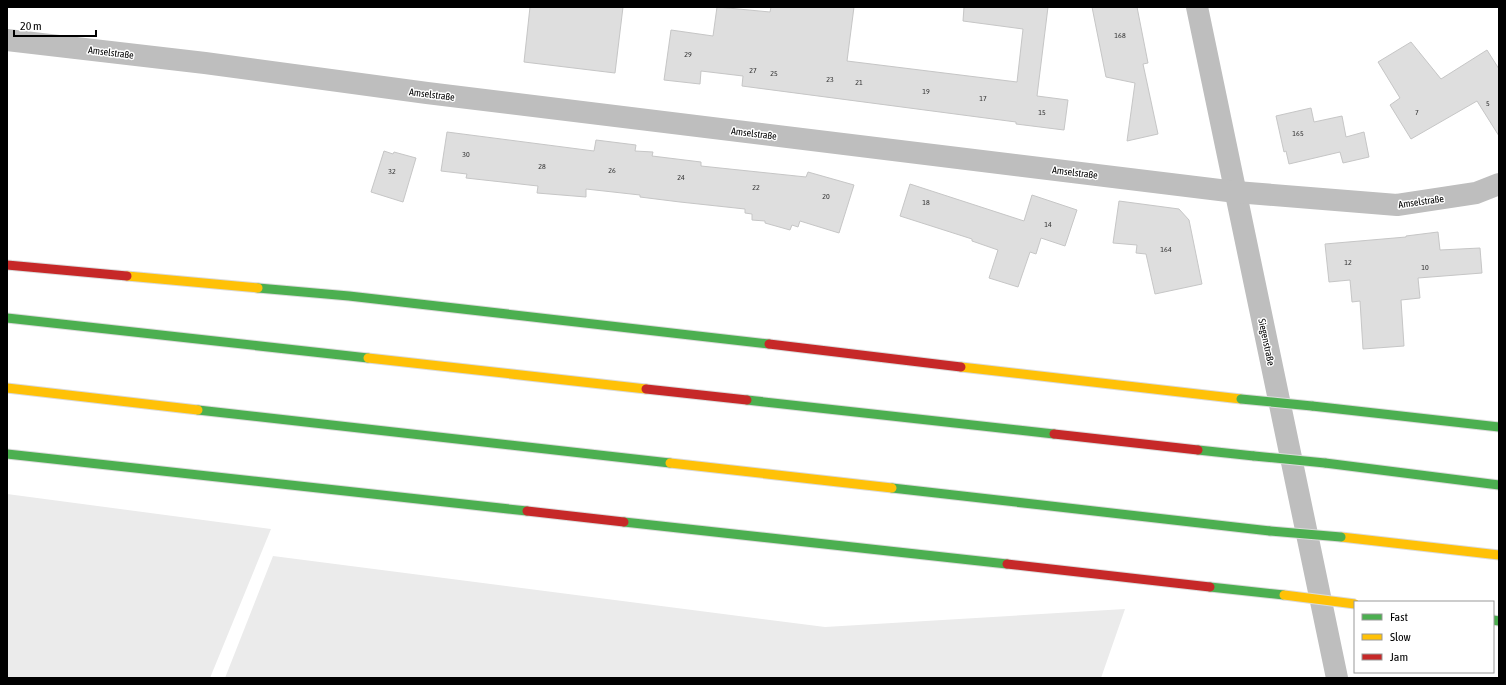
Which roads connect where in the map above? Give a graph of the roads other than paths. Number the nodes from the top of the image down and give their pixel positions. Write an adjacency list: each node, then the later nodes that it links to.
1 (1197, 7): 4 (street, Siegenstraße)
2 (7, 40): 4 (street, Amselstraße)
3 (1499, 184): 4 (street, Amselstraße)
4 (1236, 192): 13 (street, Siegenstraße)
5 (7, 266): 8 (highway, bridge)
6 (7, 318): 10 (highway, bridge)
7 (7, 388): 11 (highway, bridge)
8 (1499, 427)
9 (7, 454): 12 (highway, bridge)
10 (1499, 484)
11 (1499, 555)
12 (1354, 604)
13 (1337, 678)

